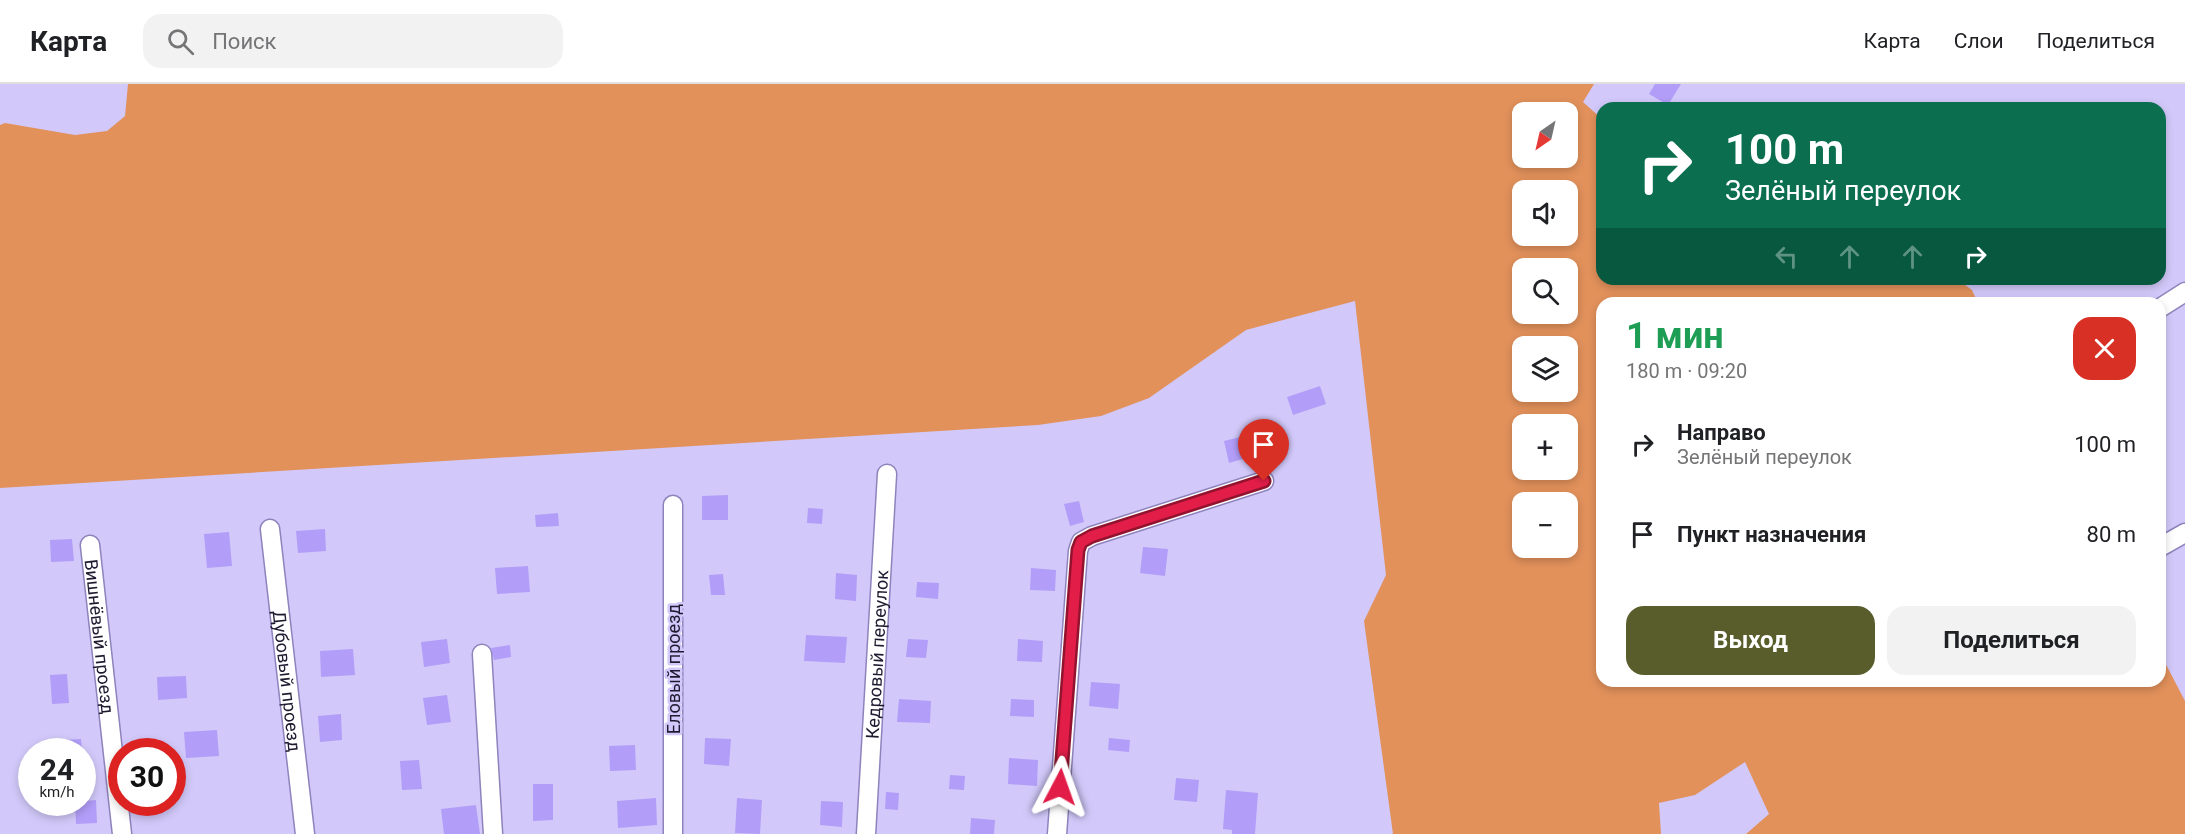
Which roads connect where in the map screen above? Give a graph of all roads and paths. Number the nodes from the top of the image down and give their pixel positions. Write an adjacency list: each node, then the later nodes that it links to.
1 (2185, 292): 2 (street)
2 (2166, 304)
3 (887, 474): 15 (street, Кедровый переулок)
4 (1264, 481): 16 (street)
5 (673, 505): 14 (street, Еловый проезд)
6 (270, 529): 12 (street, Дубовый проезд)
7 (2185, 533): 8 (street)
8 (2166, 544)
9 (90, 545): 11 (street, Вишнёвый проезд)
10 (482, 654): 13 (street)
11 (122, 834)
12 (305, 834)
13 (493, 834)
14 (673, 834)
15 (866, 834)
16 (1057, 834)

